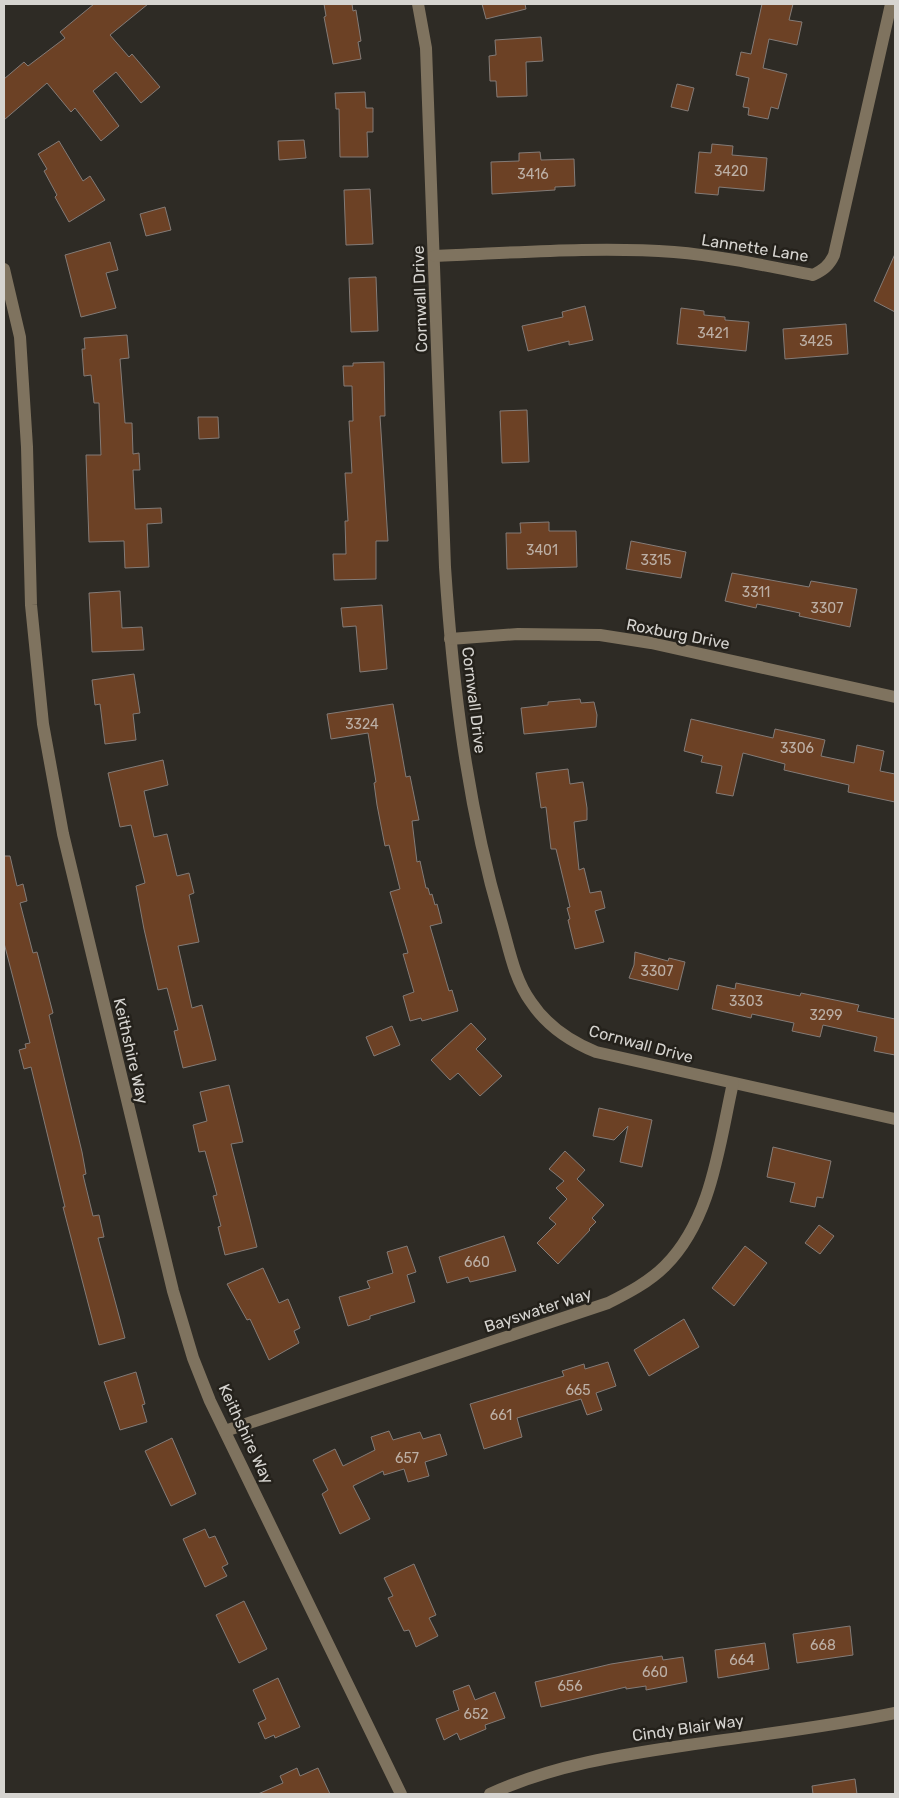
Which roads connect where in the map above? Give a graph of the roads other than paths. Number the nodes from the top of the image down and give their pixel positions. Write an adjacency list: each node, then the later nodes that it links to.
1 (418, 4): 3 (street, Cornwall Drive)
2 (890, 4): 3 (street, Lannette Lane)
3 (435, 256): 5 (street, Cornwall Drive)
4 (4, 269): 9 (street, Keithshire Way)
5 (450, 639): 6 (street, Roxburg Drive); 7 (street, Cornwall Drive)
6 (895, 697)
7 (733, 1083): 8 (street, Cornwall Drive); 9 (street, Bayswater Way)
8 (895, 1119)
9 (226, 1431): 11 (street, Keithshire Way)
10 (895, 1713): 12 (street, Cindy Blair Way)
11 (400, 1794)
12 (490, 1794)

